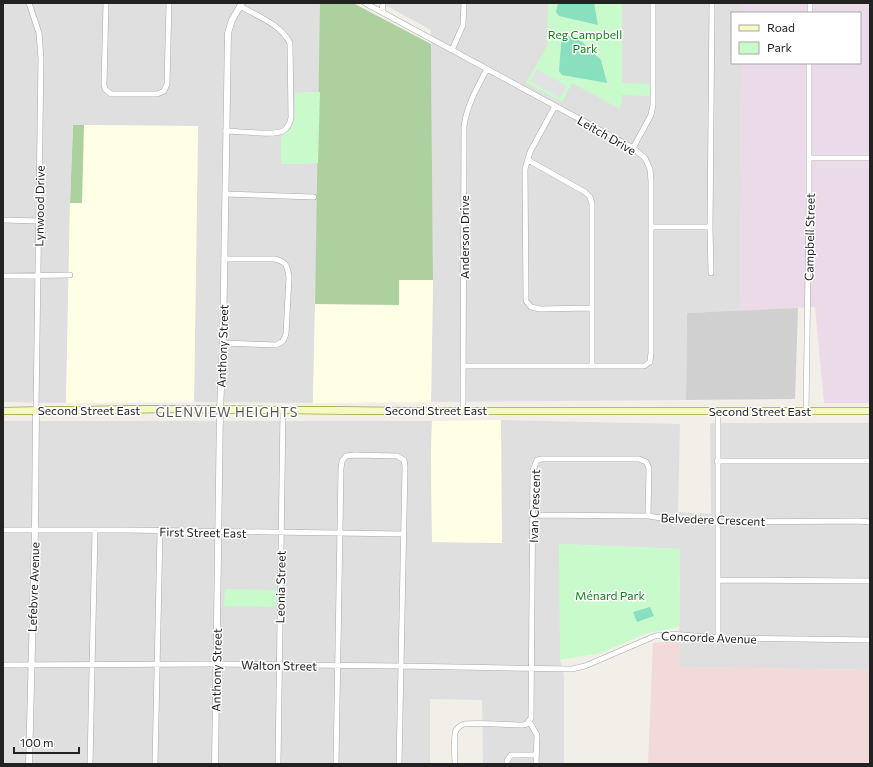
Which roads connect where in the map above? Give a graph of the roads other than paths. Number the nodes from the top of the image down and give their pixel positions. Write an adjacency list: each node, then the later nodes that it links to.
1 (29, 3): 23 (street, Lynwood Drive)
2 (106, 3): 3 (street)
3 (169, 3)
4 (365, 3): 10 (street, Leitch Drive)
5 (383, 3): 10 (street)
6 (464, 3): 11 (street)
7 (653, 3): 16 (street)
8 (712, 3): 25 (street)
9 (241, 5): 15 (street, Anthony Street); 15 (street)
10 (382, 12): 11 (street, Leitch Drive)
11 (452, 50): 13 (street, Leitch Drive)
12 (810, 64): 17 (street, Campbell Street)
13 (487, 69): 14 (street, Leitch Drive); 34 (street, Anderson Drive)
14 (556, 106): 16 (street, Leitch Drive); 19 (street)
15 (226, 131): 20 (street, Anthony Street)
16 (634, 148): 24 (street, Leitch Drive)
17 (809, 158): 18 (street); 41 (street, Campbell Street)
18 (870, 158)
19 (528, 160): 31 (street); 31 (street)
20 (225, 194): 21 (street); 26 (street, Anthony Street)
21 (314, 197)
22 (3, 220): 23 (street)
23 (39, 221): 29 (street, Lynwood Drive)
24 (652, 227): 25 (street); 33 (street, Leitch Drive)
25 (710, 227): 27 (street)
26 (224, 259): 32 (street, Anthony Street); 32 (street)
27 (711, 272)
28 (3, 276): 29 (street)
29 (39, 276): 30 (street); 35 (street, Lynwood Drive)
30 (70, 276)
31 (592, 308): 33 (street)
32 (223, 343): 36 (street, Anthony Street)
33 (592, 365): 34 (street)
34 (463, 366): 38 (street, Anderson Drive)
35 (36, 410): 36 (main road, Second Street East); 39 (main road, Second Street East); 50 (street, Lefebvre Avenue)
36 (220, 410): 37 (main road, Second Street East); 53 (street, Anthony Street)
37 (283, 410): 38 (main road, Second Street East); 54 (street, Leonia Street)
38 (463, 410): 40 (main road, Second Street East)
39 (3, 411)
40 (718, 411): 41 (main road, Second Street East); 43 (street)
41 (806, 411): 42 (main road, Second Street East)
42 (870, 411)
43 (717, 460): 44 (street); 47 (street)
44 (870, 461)
45 (532, 515): 46 (street, Belvedere Crescent); 46 (street, Ivan Crescent); 69 (street, Ivan Crescent)
46 (648, 516): 47 (street, Belvedere Crescent)
47 (717, 522): 48 (street, Belvedere Crescent); 57 (street)
48 (870, 522)
49 (3, 530): 50 (street, First Street East)
50 (35, 530): 51 (street, First Street East); 64 (street, Lefebvre Avenue)
51 (95, 530): 52 (street, First Street East); 65 (street)
52 (160, 531): 53 (street, First Street East); 61 (street)
53 (218, 532): 54 (street, First Street East); 62 (street, Anthony Street)
54 (281, 533): 55 (street, First Street East); 66 (street, Leonia Street)
55 (340, 533): 56 (street, First Street East); 56 (street); 67 (street)
56 (403, 534): 68 (street)
57 (718, 580): 58 (street); 59 (street)
58 (870, 580)
59 (718, 638): 60 (street, Concorde Avenue); 69 (street, Concorde Avenue)
60 (870, 640)
61 (157, 664): 62 (street, Walton Street); 65 (street, Walton Street); 74 (street)
62 (216, 664): 66 (street, Walton Street); 75 (street, Anthony Street)
63 (3, 665): 64 (street, Walton Street)
64 (31, 665): 65 (street, Walton Street); 72 (street, Lefebvre Avenue)
65 (92, 665): 73 (street)
66 (279, 665): 67 (street, Walton Street); 76 (street, Leonia Street)
67 (338, 666): 68 (street, Walton Street); 77 (street)
68 (401, 666): 69 (street, Walton Street); 78 (street)
69 (531, 669): 70 (street, Ivan Crescent)
70 (529, 721): 71 (street); 79 (street)
71 (536, 755): 80 (street); 81 (street)
72 (29, 764)
73 (90, 764)
74 (155, 764)
75 (215, 764)
76 (278, 764)
77 (336, 764)
78 (399, 764)
79 (455, 764)
80 (507, 764)
81 (536, 764)

